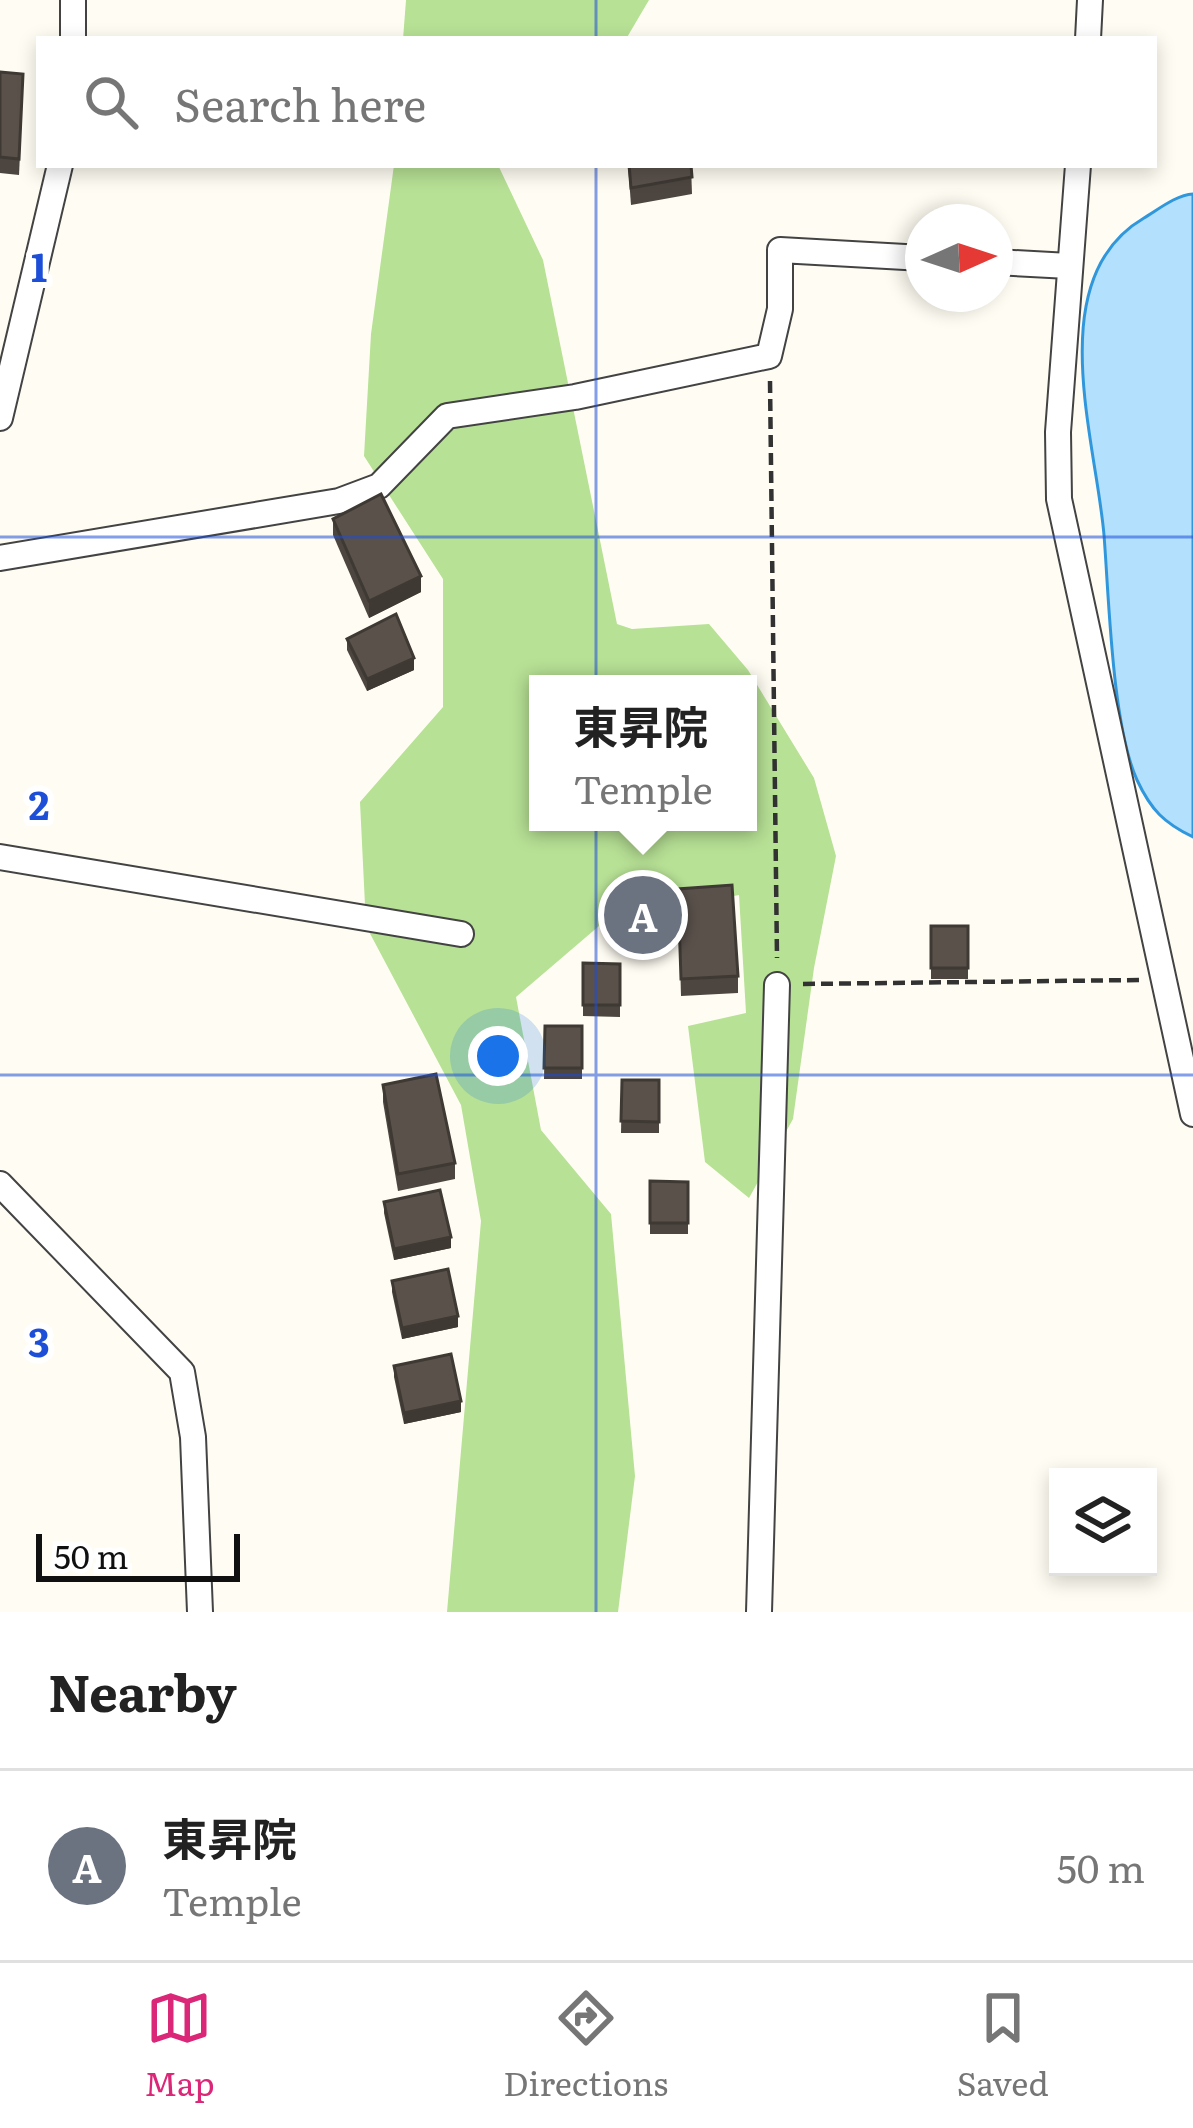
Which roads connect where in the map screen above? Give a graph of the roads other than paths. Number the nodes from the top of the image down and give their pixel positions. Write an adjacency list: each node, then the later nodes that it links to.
1 (73, 0): 3 (street)
2 (1090, 0): 4 (street)
3 (73, 36)
4 (1088, 36)
5 (58, 168): 10 (street)
6 (1078, 168): 9 (street)
7 (905, 257): 11 (street)
8 (1013, 263): 9 (street)
9 (1069, 266): 15 (street)
10 (0, 418)
11 (0, 558)
12 (0, 857): 13 (street)
13 (461, 934)
14 (777, 985): 18 (street)
15 (1193, 1114)
16 (0, 1184): 17 (street)
17 (200, 1612)
18 (759, 1612)

